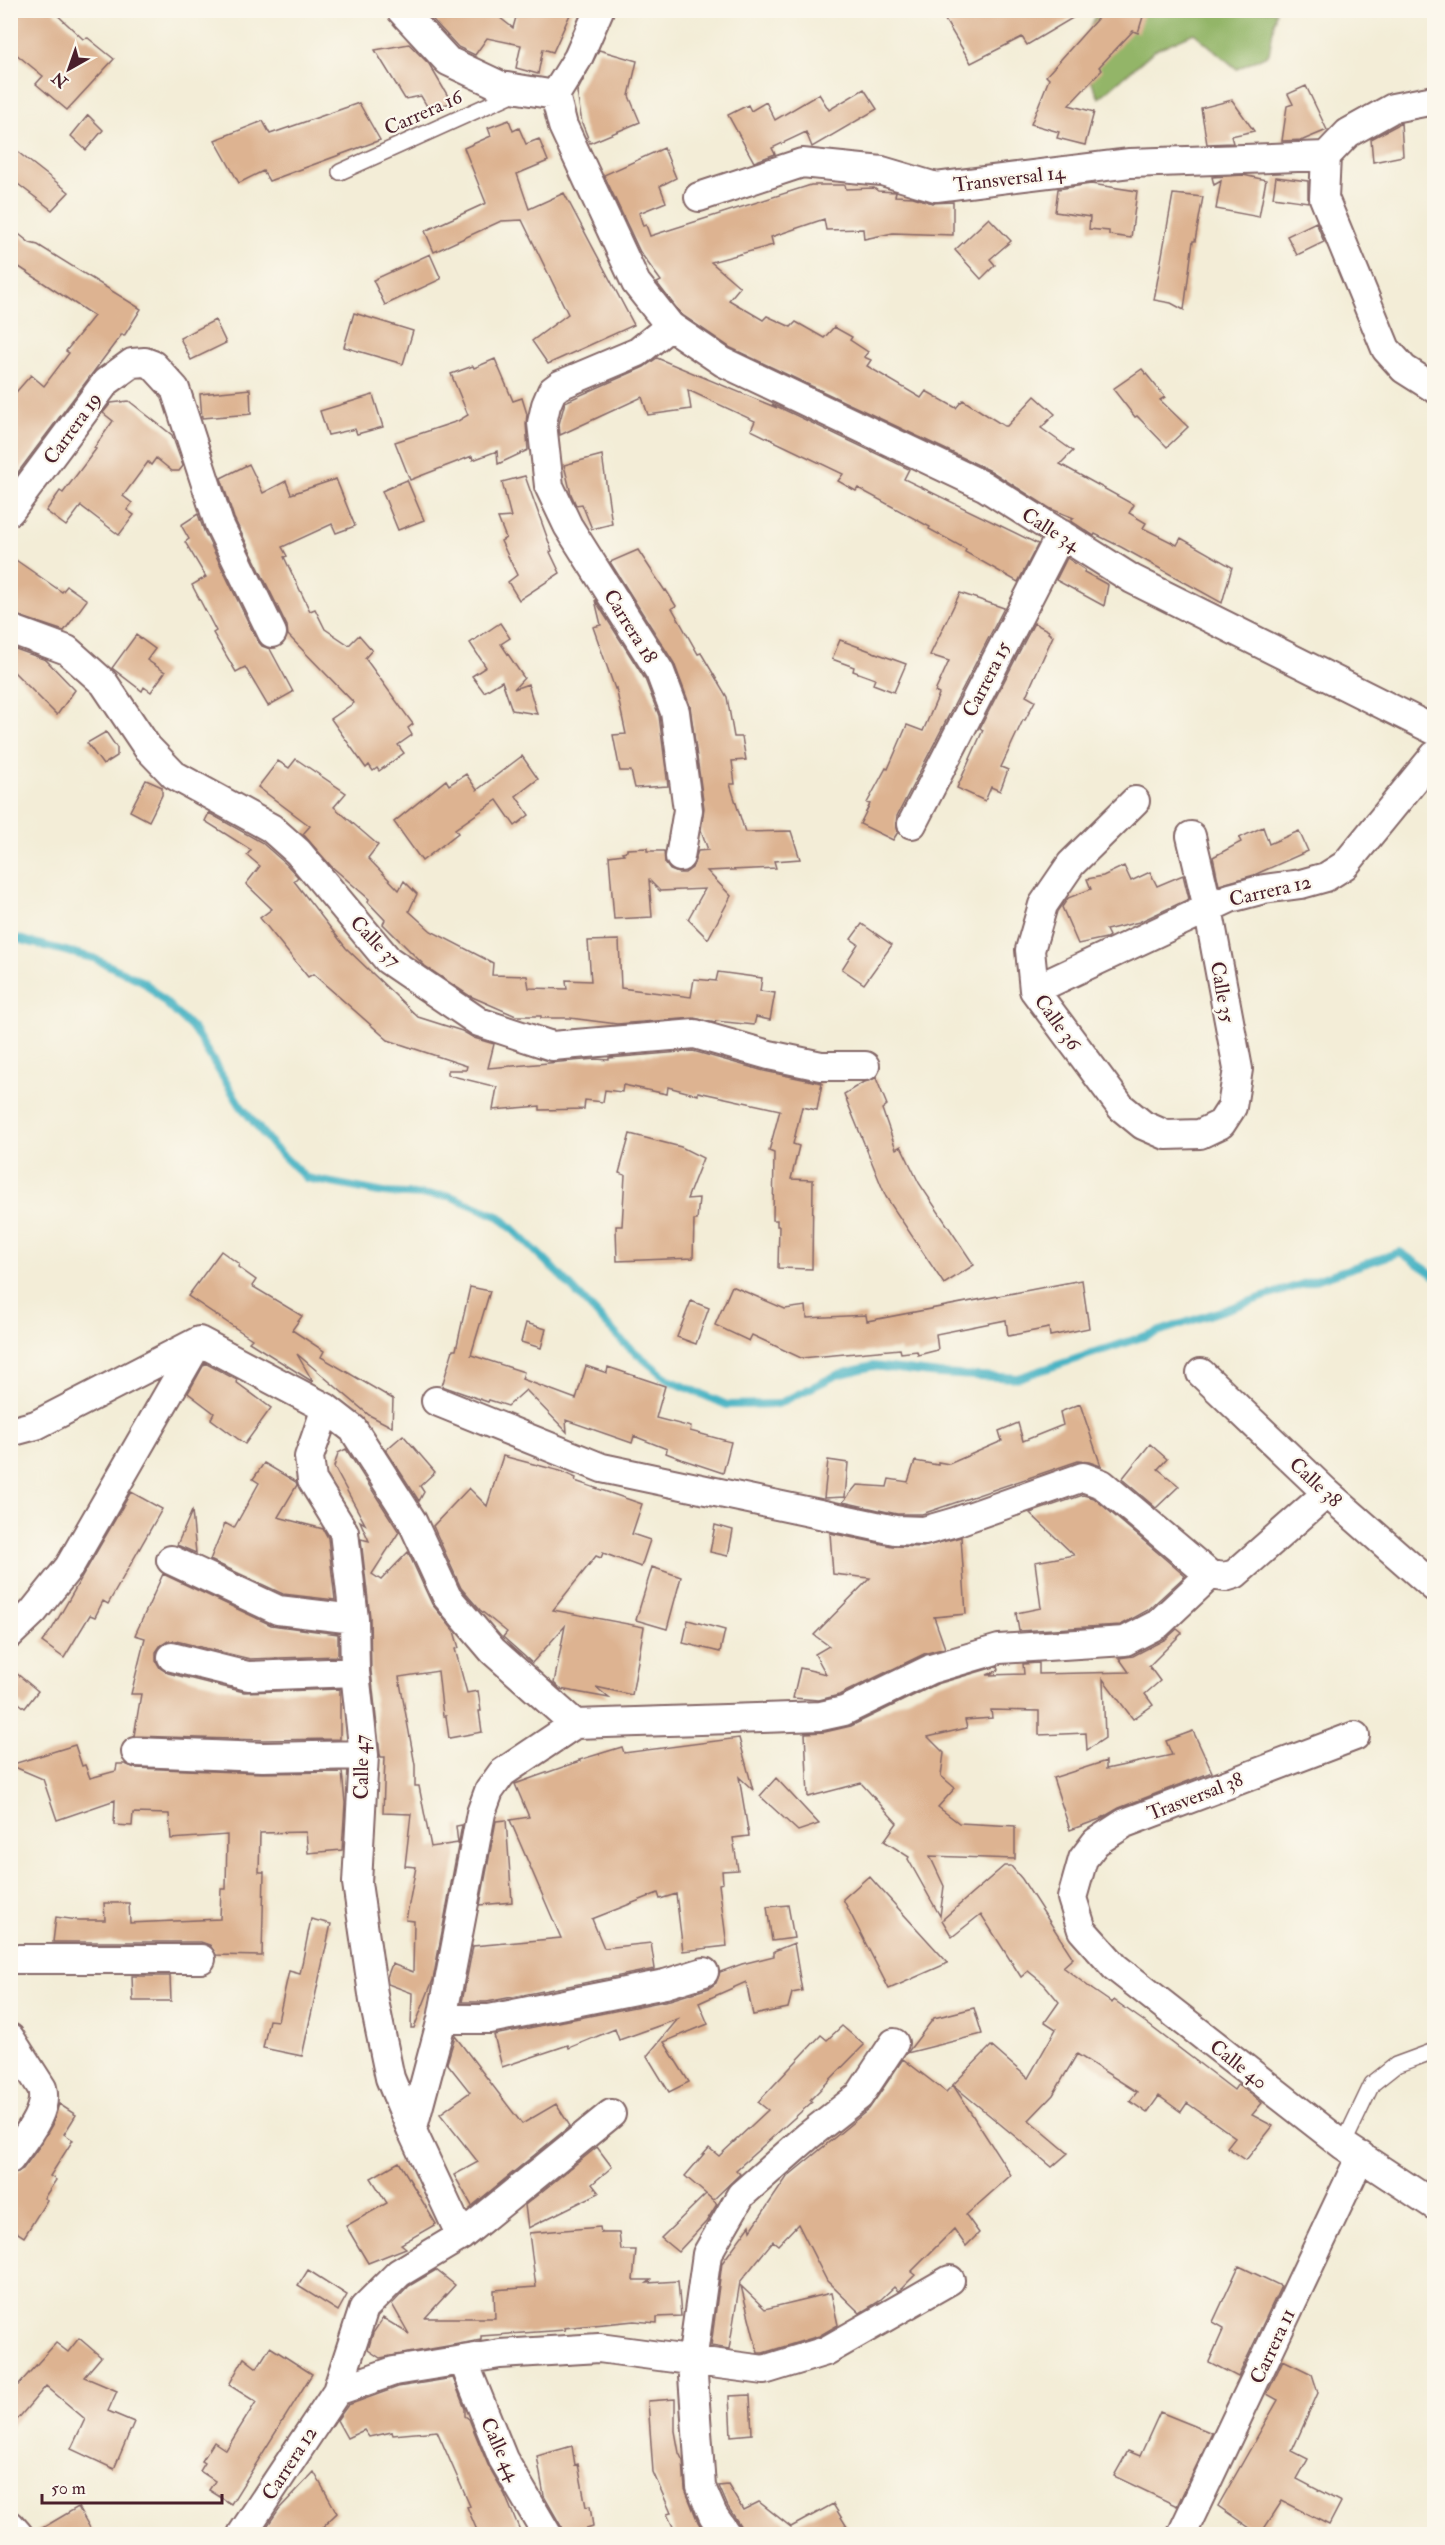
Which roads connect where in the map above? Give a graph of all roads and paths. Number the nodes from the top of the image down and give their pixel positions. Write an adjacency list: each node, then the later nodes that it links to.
1 (401, 10): 3 (street)
2 (599, 10): 4 (street)
3 (522, 90): 4 (street); 7 (lane, Carrera 16)
4 (555, 95): 9 (street)
5 (1434, 100): 6 (street)
6 (1326, 156): 8 (street, Transversal 14); 10 (street)
7 (340, 172)
8 (699, 197)
9 (670, 326): 12 (street, Calle 34); 20 (street, Carrera 18)
10 (1434, 388)
11 (10, 511): 14 (street, Carrera 19)
12 (1061, 534): 15 (street, Calle 34); 18 (street, Carrera 15)
13 (10, 629): 23 (street, Calle 37)
14 (272, 633)
15 (1434, 730)
16 (1434, 756): 21 (street, Carrera 12)
17 (1135, 801): 22 (street, Calle 36)
18 (912, 824)
19 (1191, 836): 21 (street, Calle 35)
20 (680, 857)
21 (1208, 908): 22 (street, Carrera 12); 24 (street, Calle 35)
22 (1034, 990): 24 (street, Calle 36)
23 (865, 1066)
24 (1200, 1134)
25 (199, 1341): 28 (street); 29 (street); 35 (street)
26 (1201, 1372): 30 (street, Calle 38)
27 (436, 1401): 32 (street)
28 (326, 1408): 34 (street, Calle 47); 38 (street)
29 (10, 1432)
30 (1327, 1493): 32 (street); 33 (street, Calle 38)
31 (171, 1560): 34 (street)
32 (1210, 1575): 38 (street)
33 (1434, 1587)
34 (354, 1619): 37 (street, Calle 47)
35 (10, 1634)
36 (172, 1657): 37 (street)
37 (355, 1672): 41 (street, Calle 47)
38 (575, 1724): 46 (street)
39 (1355, 1736): 42 (street, Trasversal 38)
40 (136, 1752): 41 (street)
41 (364, 1755): 51 (street, Calle 47)
42 (1072, 1898): 52 (street, Calle 40)
43 (201, 1959): 44 (street)
44 (11, 1961)
45 (704, 1972): 46 (street)
46 (442, 2019): 51 (street)
47 (10, 2038): 53 (street)
48 (894, 2043): 58 (street)
49 (1434, 2051): 52 (lane)
50 (611, 2114): 55 (street, Carrera 12)
51 (412, 2131): 55 (street, Calle 47)
52 (1352, 2151): 54 (street, Calle 40); 65 (street, Carrera 11)
53 (10, 2159)
54 (1434, 2205)
55 (460, 2236): 59 (street, Carrera 12)
56 (950, 2280): 58 (street)
57 (463, 2360): 58 (street); 59 (street); 63 (street, Calle 44)
58 (692, 2362): 64 (street)
59 (337, 2391): 62 (street, Carrera 12)
60 (10, 2525): 61 (street)
61 (18, 2535)
62 (242, 2535)
63 (547, 2535)
64 (726, 2535)
65 (1182, 2535)

